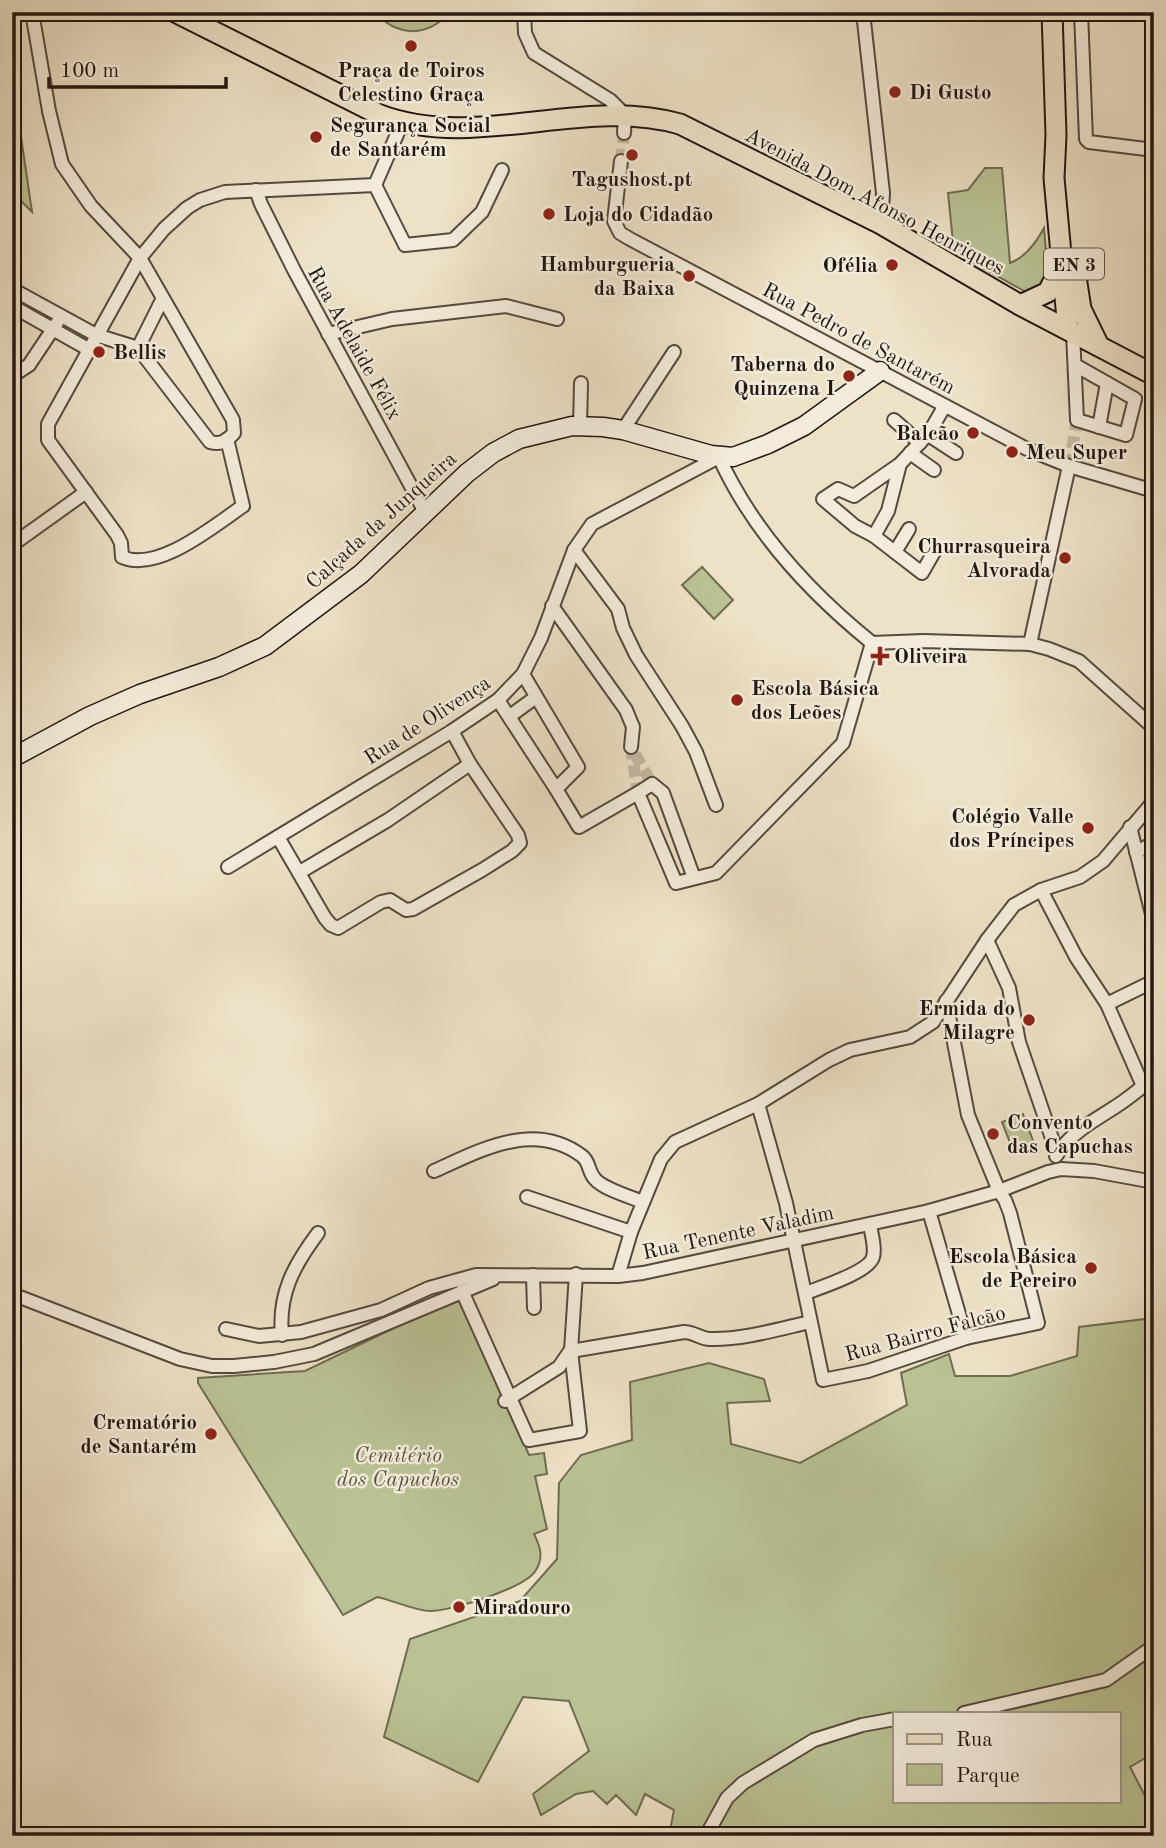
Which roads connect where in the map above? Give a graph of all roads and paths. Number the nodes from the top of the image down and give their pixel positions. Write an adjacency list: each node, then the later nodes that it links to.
1 (32, 12): 16 (street)
2 (175, 12): 7 (main road, Avenida Dom Afonso Henriques)
3 (524, 12): 8 (street)
4 (863, 12): 15 (street)
5 (1052, 12): 9 (main road, EN 3)
6 (1081, 12): 10 (street)
7 (402, 123): 8 (main road, Avenida Dom Afonso Henriques); 13 (street)
8 (625, 124): 15 (main road, Avenida Dom Afonso Henriques)
9 (1056, 135): 17 (main road, EN 3); 28 (main road, EN 3)
10 (1154, 150)
11 (621, 161): 33 (street, Rua Pedro de Santarém)
12 (502, 170): 13 (street)
13 (374, 185): 14 (street)
14 (256, 190): 16 (street); 26 (street, Rua Adelaide Félix)
15 (881, 225): 20 (main road, Avenida Dom Afonso Henriques)
16 (140, 258): 19 (street); 27 (street)
17 (1061, 262): 20 (main road); 25 (main road, EN 3)
18 (12, 289): 22 (street)
19 (162, 300): 29 (street); 44 (street)
20 (1020, 305): 25 (main road, Avenida Dom Afonso Henriques)
21 (12, 306): 24 (street)
22 (60, 316): 24 (street); 27 (street)
23 (557, 318): 26 (street)
24 (53, 329): 30 (street); 35 (street)
25 (1071, 332): 28 (main road, Avenida Dom Afonso Henriques); 32 (street)
26 (328, 334): 53 (street, Rua Adelaide Félix)
27 (96, 335): 29 (street); 30 (street)
28 (1099, 346): 34 (main road, Avenida Dom Afonso Henriques)
29 (138, 348): 44 (street)
30 (88, 349): 52 (street)
31 (674, 352): 42 (street)
32 (1075, 365): 37 (street); 41 (street)
33 (880, 371): 38 (street, Rua Pedro de Santarém); 47 (street)
34 (1154, 375)
35 (12, 376)
36 (581, 383): 40 (street)
37 (1107, 383): 41 (street); 41 (street)
38 (944, 407): 43 (street); 49 (street, Rua Pedro de Santarém)
39 (894, 420): 43 (street)
40 (580, 427): 42 (street, Calçada da Junqueira); 53 (street, Calçada da Junqueira)
41 (1099, 427)
42 (623, 430): 47 (street, Calçada da Junqueira)
43 (924, 438): 45 (street); 46 (street)
44 (227, 439): 52 (street)
45 (910, 453): 48 (street); 50 (street)
46 (956, 453)
47 (719, 457): 57 (street, Rua de Olivença); 61 (street)
48 (900, 464): 55 (street); 55 (street)
49 (1069, 467): 51 (street, Rua Pedro de Santarém); 62 (street)
50 (934, 470)
51 (1154, 491)
52 (86, 492): 56 (street)
53 (425, 512): 70 (street, Calçada da Junqueira)
54 (909, 529): 58 (street)
55 (874, 536): 58 (street)
56 (12, 545)
57 (574, 550): 60 (street, Rua de Olivença); 75 (street)
58 (895, 552): 59 (street)
59 (934, 552)
60 (552, 606): 63 (street, Rua de Olivença); 69 (street)
61 (872, 643): 62 (street); 82 (street)
62 (1030, 644): 67 (street)
63 (523, 674): 64 (street); 65 (street, Rua de Olivença)
64 (536, 697): 66 (street); 72 (street)
65 (498, 699): 66 (street); 68 (street, Rua de Olivença)
66 (510, 716): 72 (street)
67 (1154, 728)
68 (452, 731): 71 (street); 77 (street, Rua de Olivença)
69 (631, 747)
70 (12, 758)
71 (471, 764): 81 (street); 81 (street)
72 (556, 789): 73 (street)
73 (638, 793): 82 (street); 82 (street)
74 (1154, 800): 76 (street)
75 (716, 805)
76 (1130, 827): 79 (street); 83 (street)
77 (278, 837): 80 (street, Rua de Olivença); 81 (street)
78 (1154, 842): 79 (street)
79 (1136, 852): 84 (street)
80 (228, 867)
81 (300, 872)
82 (694, 878)
83 (1041, 890): 85 (street); 88 (street)
84 (1154, 922)
85 (987, 940): 87 (street); 91 (street)
86 (1154, 981): 88 (street)
87 (946, 1001): 90 (street); 95 (street)
88 (1107, 1004): 89 (street)
89 (1150, 1084): 91 (street)
90 (758, 1104): 97 (street); 102 (street)
91 (1058, 1153): 93 (street)
92 (434, 1171): 97 (street)
93 (1048, 1172): 94 (street, Rua Tenente Valadim); 95 (street, Rua Tenente Valadim)
94 (1154, 1182)
95 (999, 1191): 98 (street, Rua Tenente Valadim); 114 (street, Rua Bairro Falcão)
96 (527, 1197): 100 (street)
97 (643, 1202): 100 (street)
98 (929, 1211): 99 (street, Rua Tenente Valadim); 114 (street)
99 (870, 1224): 102 (street, Rua Tenente Valadim); 108 (street)
100 (631, 1232): 106 (street)
101 (318, 1233): 113 (street)
102 (795, 1241): 106 (street, Rua Tenente Valadim); 108 (street)
103 (576, 1274): 104 (street, Rua Tenente Valadim); 106 (street, Rua Tenente Valadim); 115 (street)
104 (533, 1275): 105 (street, Rua Tenente Valadim); 110 (street)
105 (510, 1276): 107 (street); 113 (street, Rua Tenente Valadim)
106 (618, 1276)
107 (462, 1291): 109 (street); 116 (street)
108 (806, 1293): 111 (street)
109 (12, 1294)
110 (534, 1308)
111 (810, 1322): 114 (street, Rua Bairro Falcão); 115 (street)
112 (226, 1329): 113 (street, Rua Tenente Valadim)
113 (282, 1335)
114 (966, 1338)
115 (571, 1351): 116 (street); 116 (street)
116 (507, 1400)
117 (1154, 1646): 118 (street)
118 (968, 1712)
119 (893, 1720): 120 (street)
120 (706, 1836)

